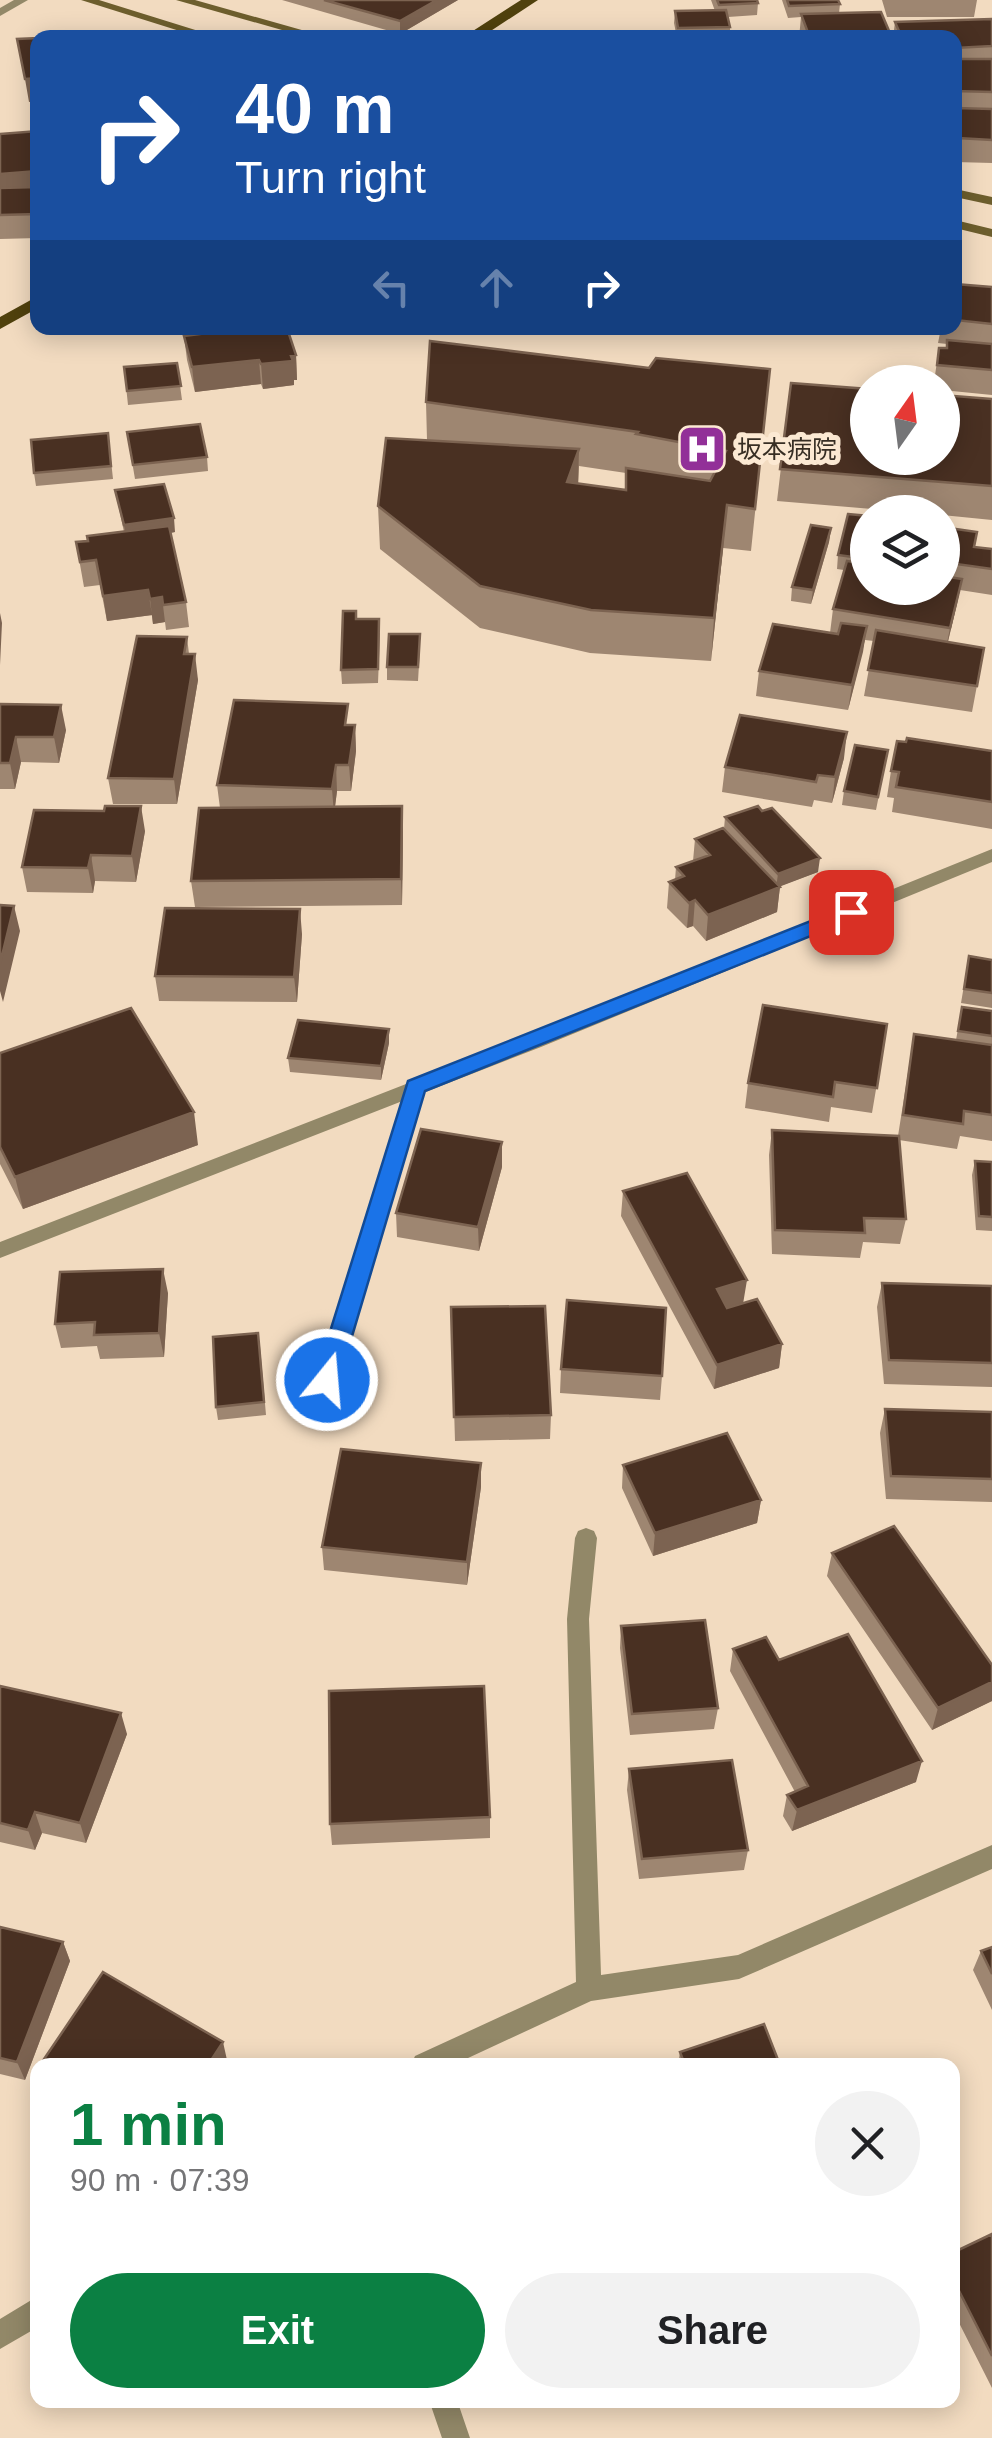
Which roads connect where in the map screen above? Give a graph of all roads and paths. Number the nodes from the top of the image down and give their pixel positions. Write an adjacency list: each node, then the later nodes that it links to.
1 (22, 0): 5 (street)
2 (87, 0): 6 (main road)
3 (182, 0): 7 (main road)
4 (531, 0): 8 (main road)
5 (0, 13)
6 (189, 30)
7 (294, 30)
8 (481, 30)
9 (962, 194): 10 (main road)
10 (992, 201)
11 (962, 226): 12 (main road)
12 (992, 233)
13 (30, 306): 14 (main road)
14 (0, 324)
15 (992, 855): 16 (street)
16 (416, 1086): 17 (street); 18 (street)
17 (0, 1250)
18 (327, 1380)
19 (586, 1538): 21 (street)
20 (992, 1857): 21 (street)
21 (588, 1989): 22 (street)
22 (439, 2058)
23 (30, 2315): 24 (street)
24 (0, 2335)
25 (446, 2408): 26 (street)
26 (456, 2438)

